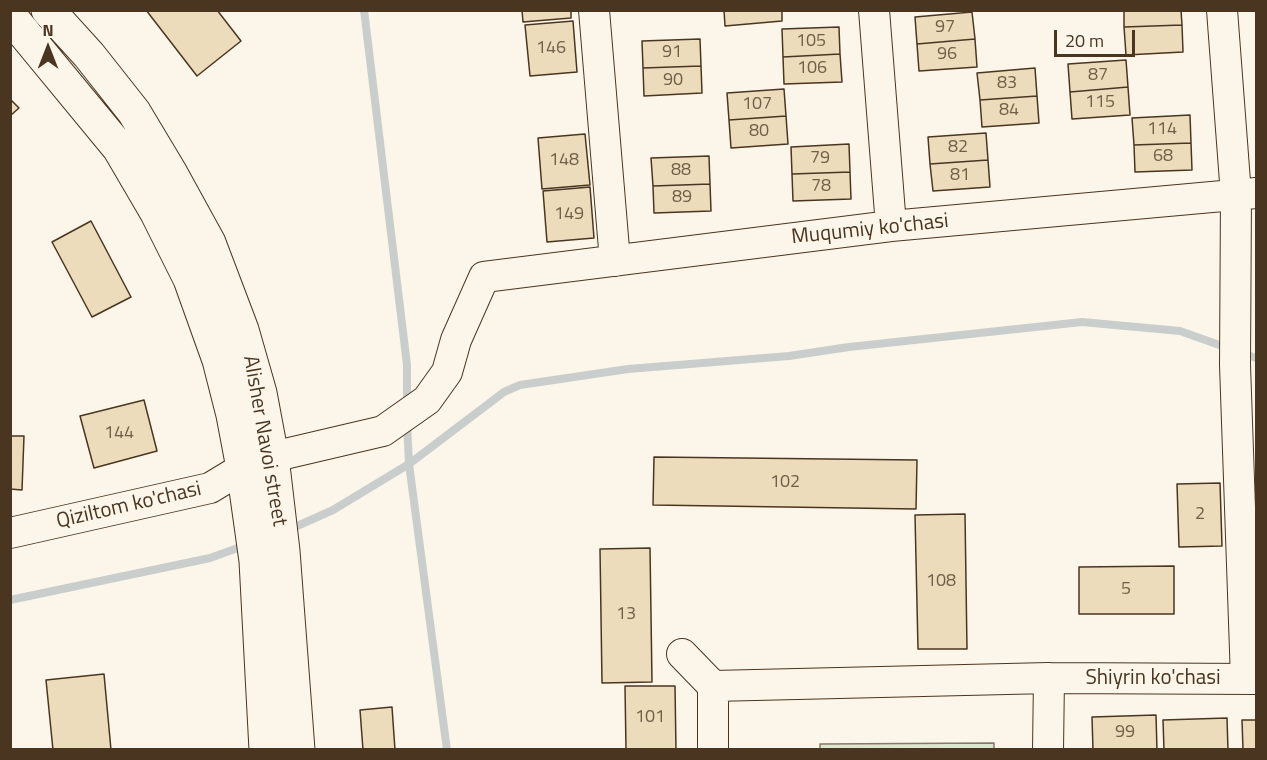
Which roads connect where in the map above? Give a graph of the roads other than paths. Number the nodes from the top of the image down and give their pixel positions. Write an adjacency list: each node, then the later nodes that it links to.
1 (48, 10): 10 (main road, Alisher Navoi street)
2 (594, 10): 8 (street)
3 (874, 10): 7 (street)
4 (1222, 10): 6 (street)
5 (10, 16): 10 (main road, Alisher Navoi street)
6 (1246, 194): 7 (street, Muqumiy ko'chasi); 15 (street)
7 (891, 226): 8 (street, Muqumiy ko'chasi)
8 (615, 261): 9 (street, Muqumiy ko'chasi)
9 (383, 431): 10 (street, Qiziltom ko'chasi)
10 (257, 462): 11 (street, Qiziltom ko'chasi); 12 (main road, Alisher Navoi street)
11 (10, 533)
12 (270, 556): 17 (main road, Alisher Navoi street); 18 (main road, Alisher Navoi street)
13 (682, 654): 16 (street)
14 (1049, 678): 15 (street, Shiyrin ko'chasi); 16 (street, Shiyrin ko'chasi); 20 (street)
15 (1251, 679)
16 (713, 687): 19 (street)
17 (266, 750)
18 (298, 750)
19 (712, 750)
20 (1048, 750)

